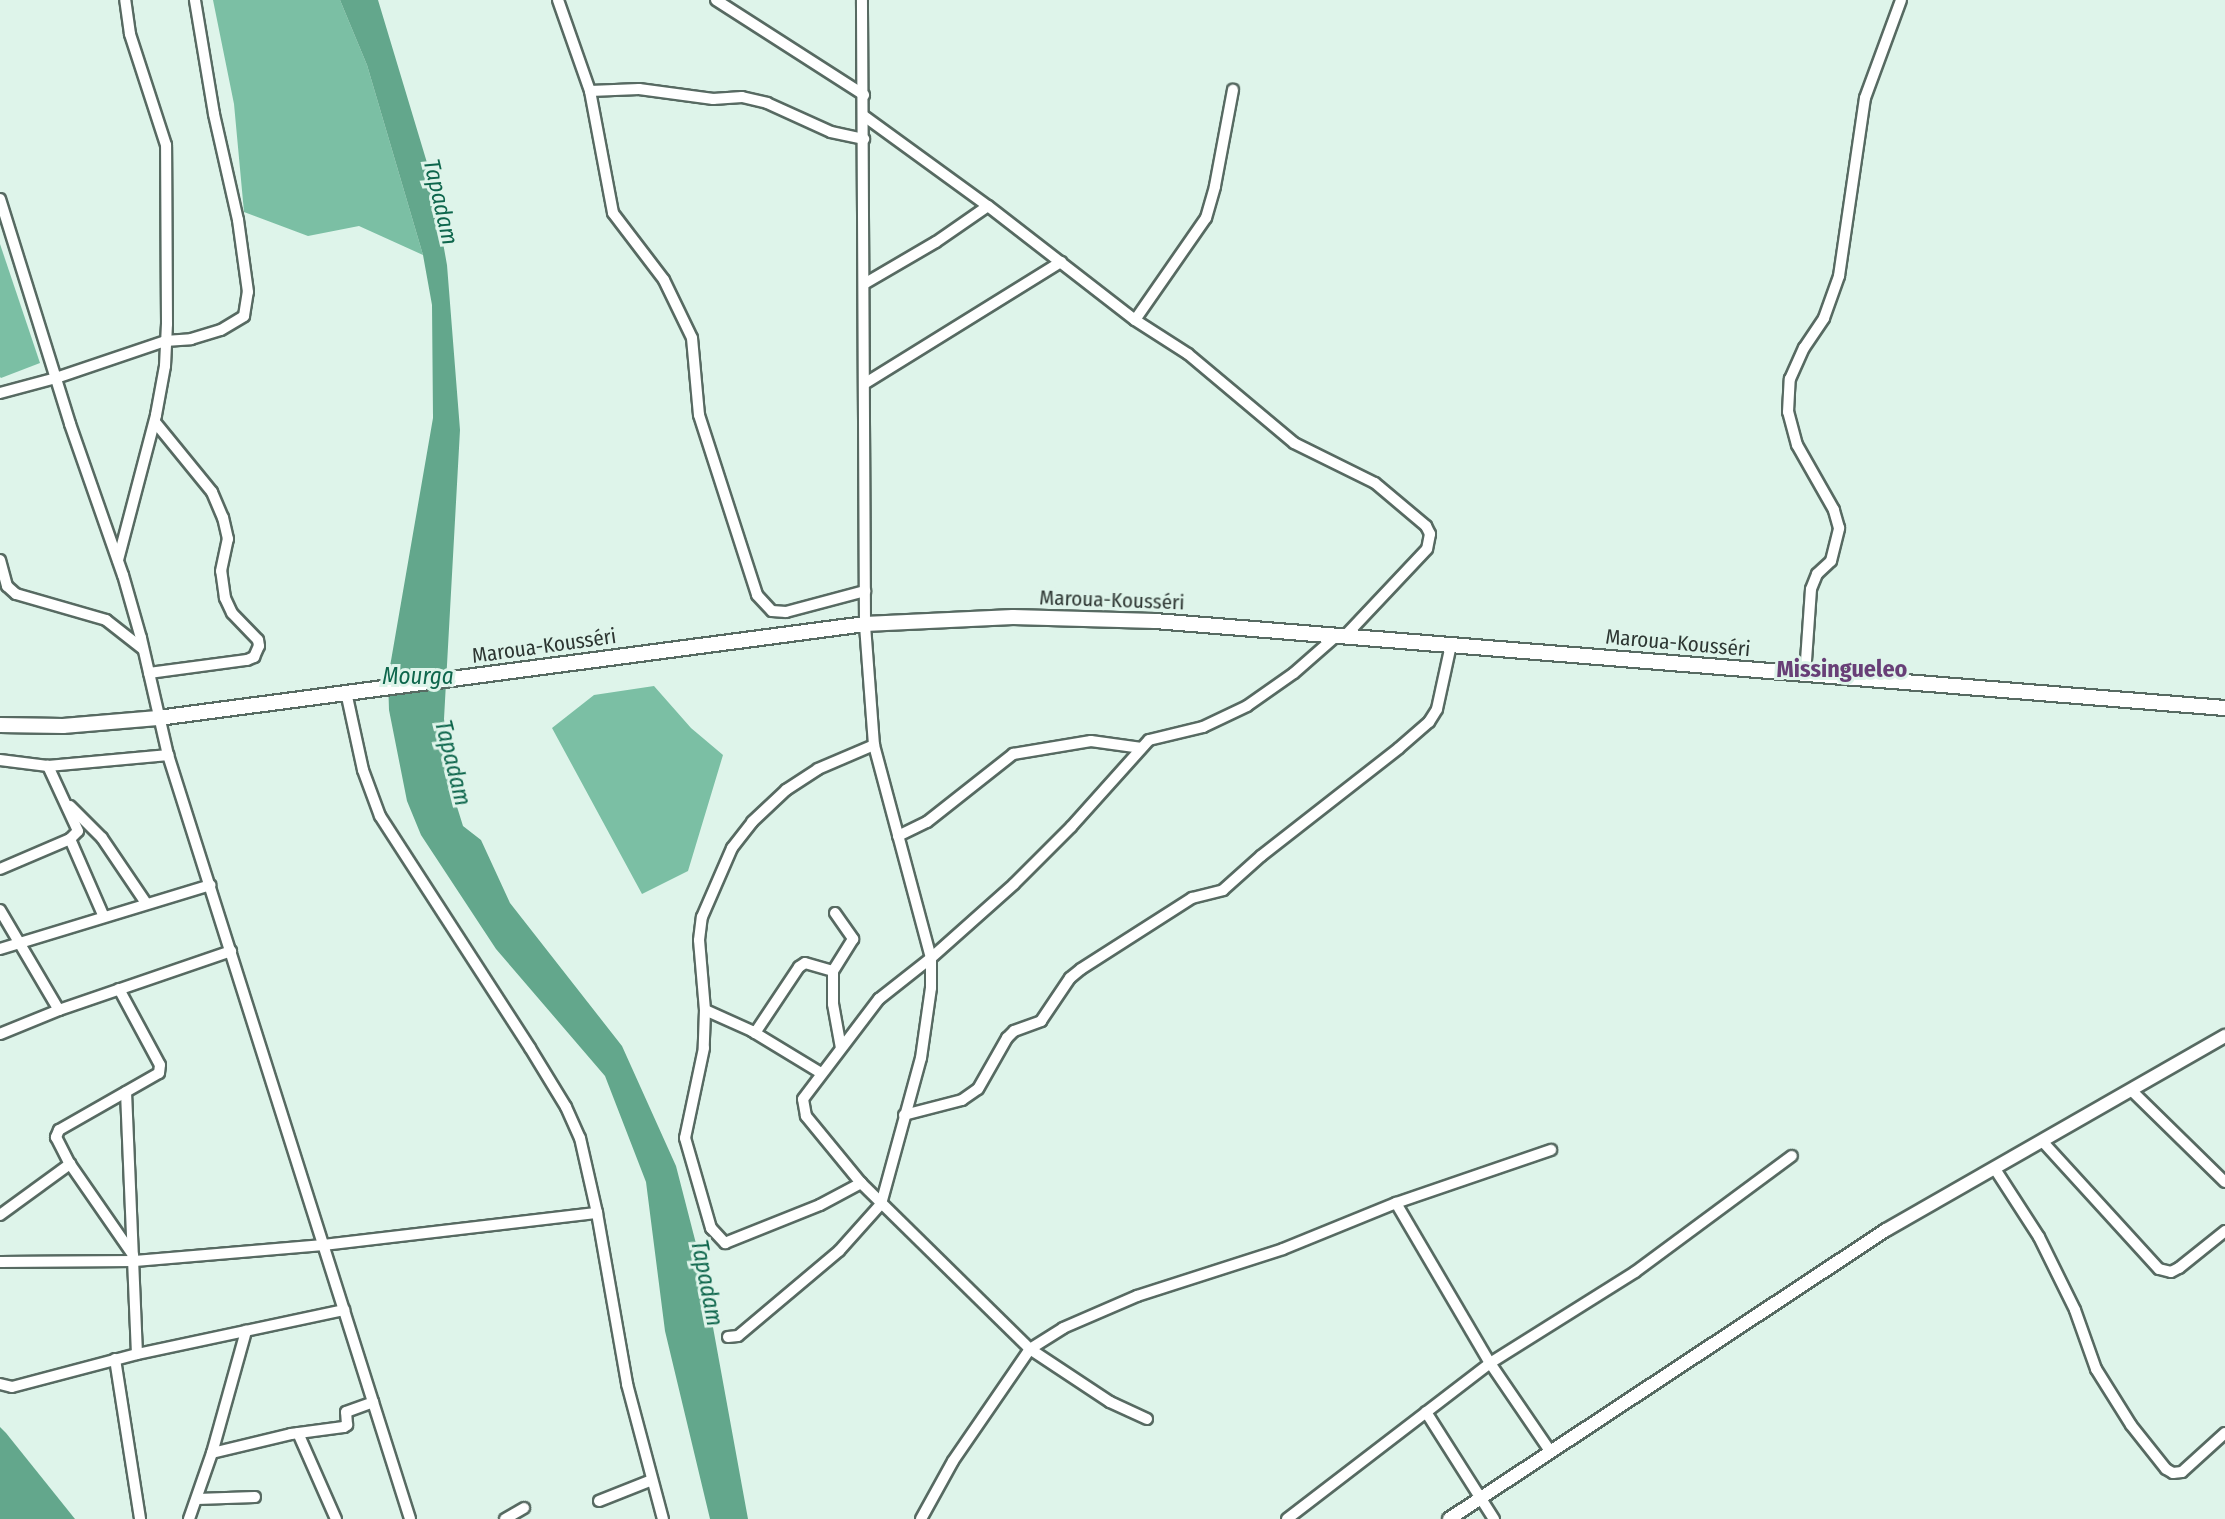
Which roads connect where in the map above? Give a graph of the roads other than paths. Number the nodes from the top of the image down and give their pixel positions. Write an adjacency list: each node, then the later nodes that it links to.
1 (125, 0): 17 (street)
2 (195, 0): 17 (street)
3 (558, 0): 8 (street)
4 (716, 0): 9 (street)
5 (862, 0): 9 (street)
6 (1901, 0): 30 (street)
7 (1233, 90): 16 (street)
8 (590, 91): 11 (street); 24 (street)
9 (864, 94): 10 (street)
10 (864, 116): 11 (street); 13 (street)
11 (864, 139): 15 (street)
12 (0, 199): 18 (street)
13 (988, 206): 14 (street); 15 (street)
14 (1061, 262): 16 (street); 19 (street)
15 (864, 284): 19 (street)
16 (1135, 320): 26 (street)
17 (165, 341): 18 (street); 21 (street)
18 (56, 378): 20 (street); 23 (street)
19 (864, 384): 24 (street)
20 (0, 393)
21 (155, 422): 23 (street); 29 (street)
22 (0, 560): 28 (street)
23 (118, 561): 28 (street)
24 (865, 591): 25 (street)
25 (865, 624): 26 (highway, Maroua-Kousséri); 31 (highway, Maroua-Kousséri); 35 (street)
26 (1339, 638): 27 (highway, Maroua-Kousséri); 36 (street)
27 (1451, 645): 30 (highway, Maroua-Kousséri); 64 (street)
28 (144, 649): 29 (street)
29 (149, 673): 33 (street)
30 (1805, 675): 32 (highway, Maroua-Kousséri)
31 (346, 692): 33 (highway, Maroua-Kousséri); 74 (street)
32 (2225, 708)
33 (158, 718): 34 (highway, Maroua-Kousséri); 37 (street)
34 (0, 725)
35 (874, 745): 41 (street); 56 (street)
36 (1142, 748): 41 (street); 52 (street)
37 (168, 755): 39 (street); 44 (street)
38 (0, 760): 39 (street)
39 (48, 766): 40 (street)
40 (69, 806): 42 (street); 45 (street)
41 (898, 836): 52 (street)
42 (70, 839): 43 (street); 48 (street)
43 (0, 869)
44 (211, 886): 45 (street); 51 (street)
45 (146, 903): 48 (street)
46 (0, 910): 49 (street)
47 (835, 913): 53 (street)
48 (103, 915): 49 (street)
49 (18, 942): 50 (street); 55 (street)
50 (0, 948)
51 (231, 951): 54 (street); 77 (street)
52 (931, 958): 60 (street); 64 (street)
53 (834, 971): 57 (street); 60 (street)
54 (119, 989): 55 (street); 63 (street)
55 (60, 1010): 58 (street)
56 (705, 1010): 57 (street); 71 (street)
57 (755, 1033): 61 (street)
58 (0, 1034)
59 (2225, 1036): 62 (main road)
60 (841, 1048): 61 (street)
61 (821, 1073): 71 (street)
62 (2132, 1091): 65 (main road); 70 (street)
63 (126, 1093): 68 (street); 78 (street)
64 (904, 1115): 73 (street)
65 (2043, 1142): 69 (main road); 76 (street)
66 (1550, 1150): 72 (street)
67 (1792, 1156): 86 (street)
68 (70, 1164): 75 (street); 78 (street)
69 (1995, 1169): 92 (street); 93 (main road)
70 (2225, 1182)
71 (861, 1183): 73 (street)
72 (1396, 1203): 83 (street); 86 (street)
73 (881, 1204): 82 (street); 83 (street)
74 (597, 1213): 77 (street); 95 (street)
75 (0, 1215)
76 (2225, 1231)
77 (324, 1245): 78 (street); 80 (street)
78 (134, 1258): 79 (street); 84 (street)
79 (0, 1262)
80 (344, 1310): 81 (street); 88 (street)
81 (246, 1331): 84 (street); 94 (street)
82 (728, 1337)
83 (1030, 1349): 90 (street); 107 (street)
84 (137, 1354): 85 (street)
85 (116, 1359): 87 (street); 101 (street)
86 (1490, 1363): 89 (street); 93 (street)
87 (0, 1384)
88 (373, 1402): 91 (street); 104 (street)
89 (1426, 1412): 97 (street); 108 (street)
90 (1147, 1419)
91 (298, 1433): 94 (street); 103 (street)
92 (2225, 1433)
93 (1550, 1451): 97 (main road)
94 (212, 1453): 98 (street)
95 (652, 1480): 99 (street); 106 (street)
96 (255, 1497): 98 (street)
97 (1482, 1497): 109 (main road); 110 (street)
98 (197, 1499): 102 (street)
99 (599, 1501)
100 (524, 1508): 105 (street)
101 (140, 1519)
102 (189, 1519)
103 (336, 1519)
104 (410, 1519)
105 (505, 1519)
106 (663, 1519)
107 (921, 1519)
108 (1287, 1519)
109 (1449, 1519)
110 (1494, 1519)

